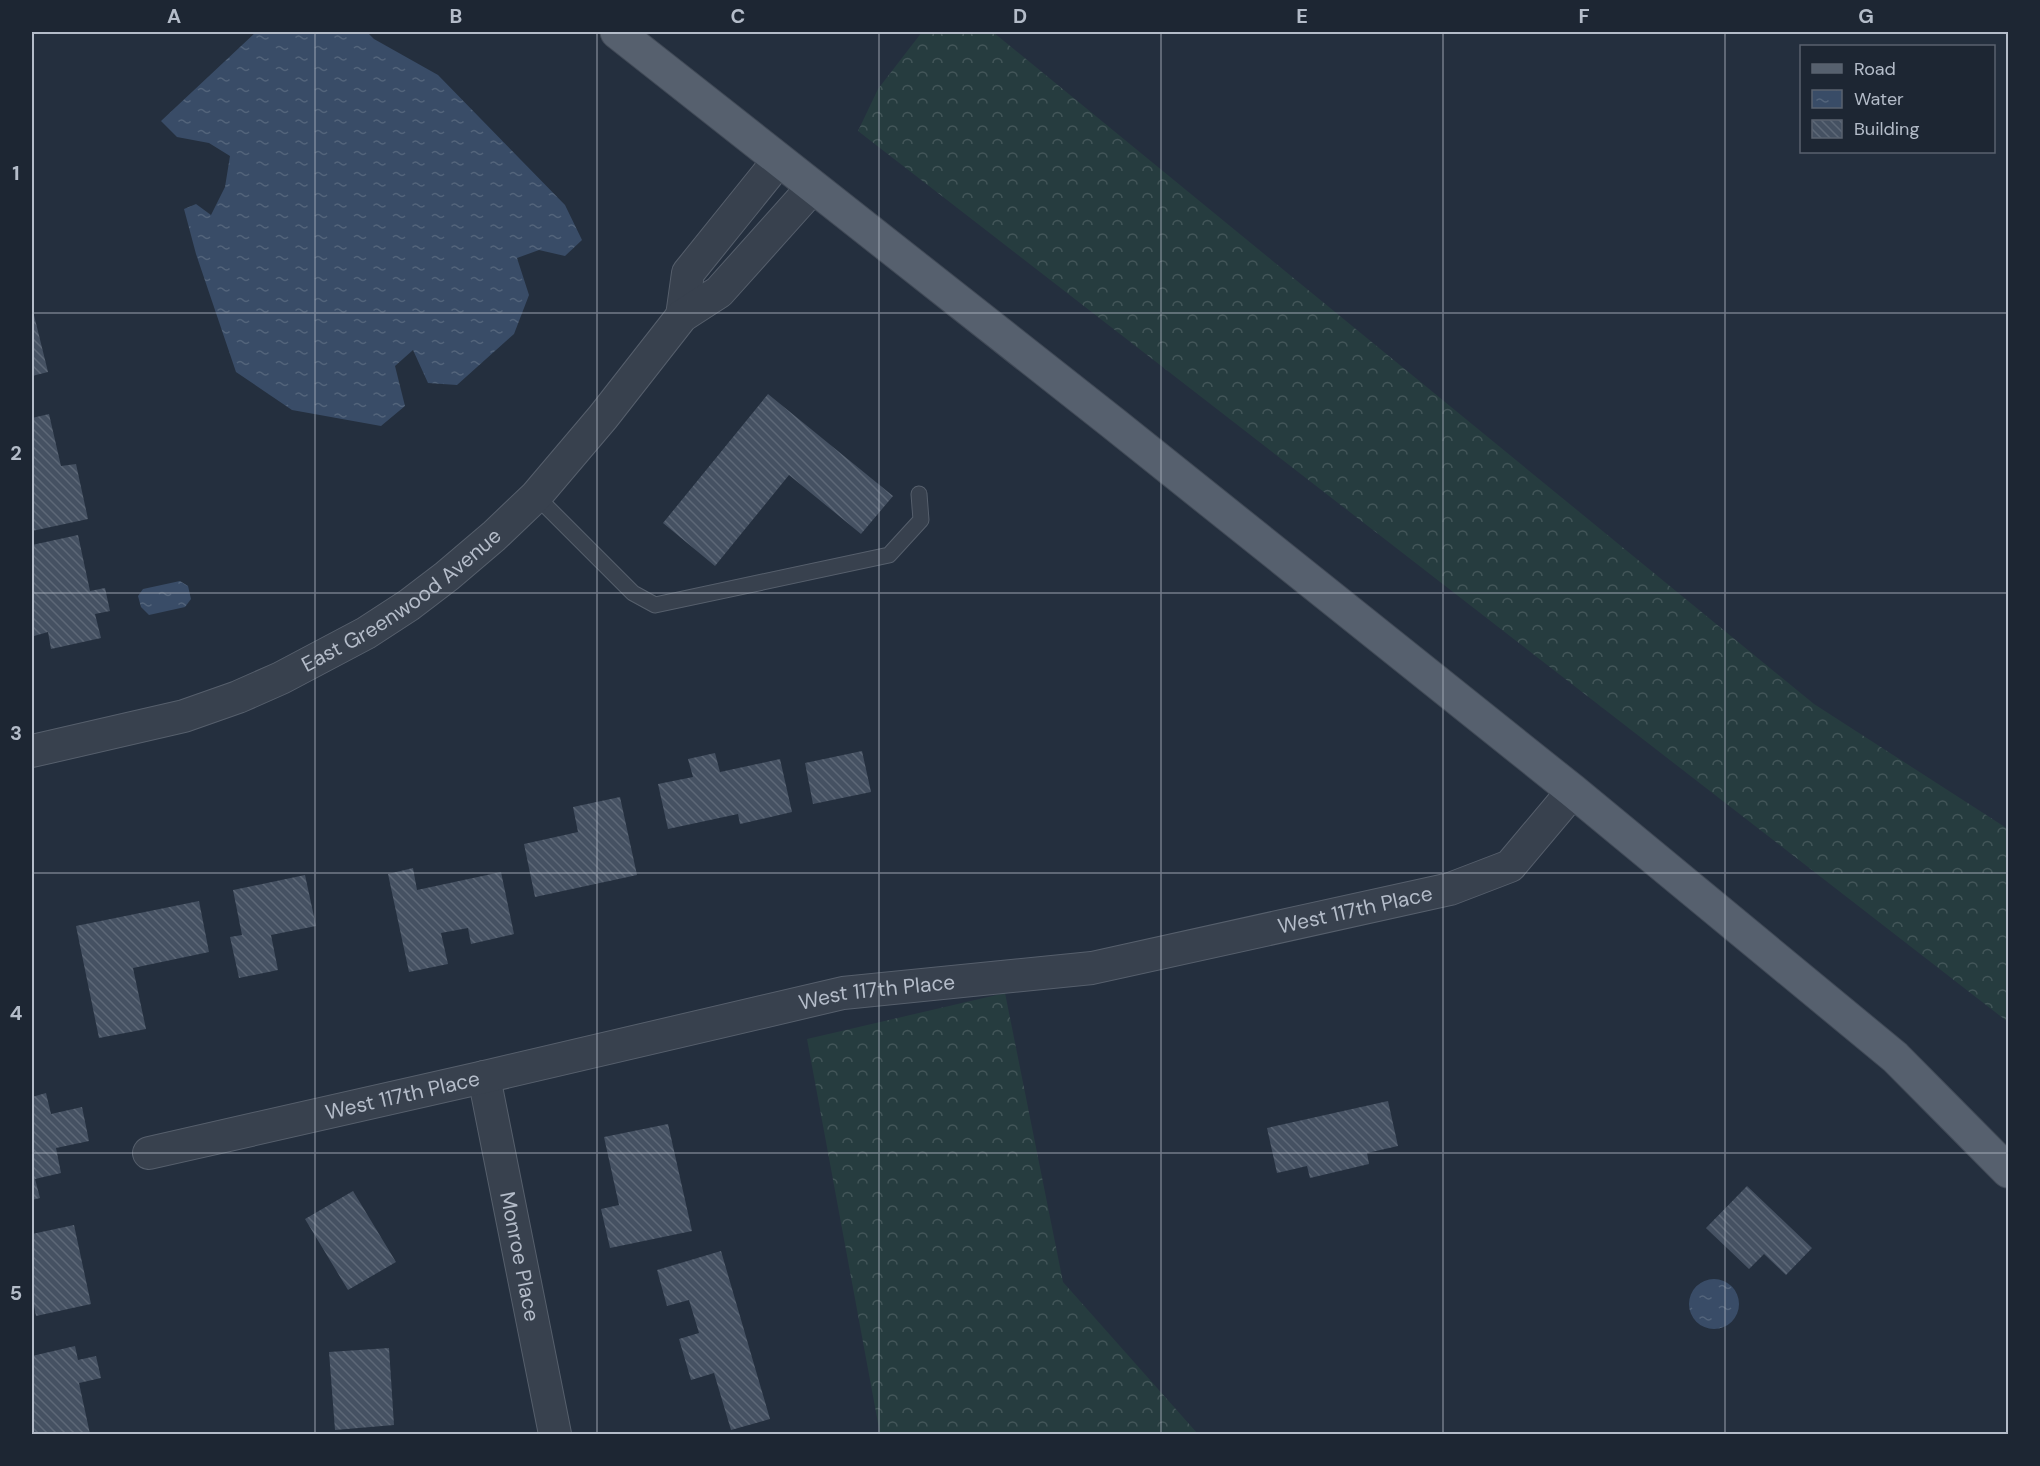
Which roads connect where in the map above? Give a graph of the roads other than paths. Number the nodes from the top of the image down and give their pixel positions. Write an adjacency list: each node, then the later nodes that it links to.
1 (617, 32): 2 (main road)
2 (779, 160): 3 (main road); 4 (street)
3 (813, 187): 4 (street, East Greenwood Avenue); 8 (main road)
4 (682, 316): 6 (street, East Greenwood Avenue)
5 (920, 494): 6 (lane)
6 (536, 496): 7 (street, East Greenwood Avenue)
7 (32, 751)
8 (1573, 791): 9 (street, West 117th Place); 11 (main road)
9 (484, 1077): 10 (street, West 117th Place); 12 (street, Monroe Place)
10 (149, 1153)
11 (2008, 1171)
12 (555, 1434)

